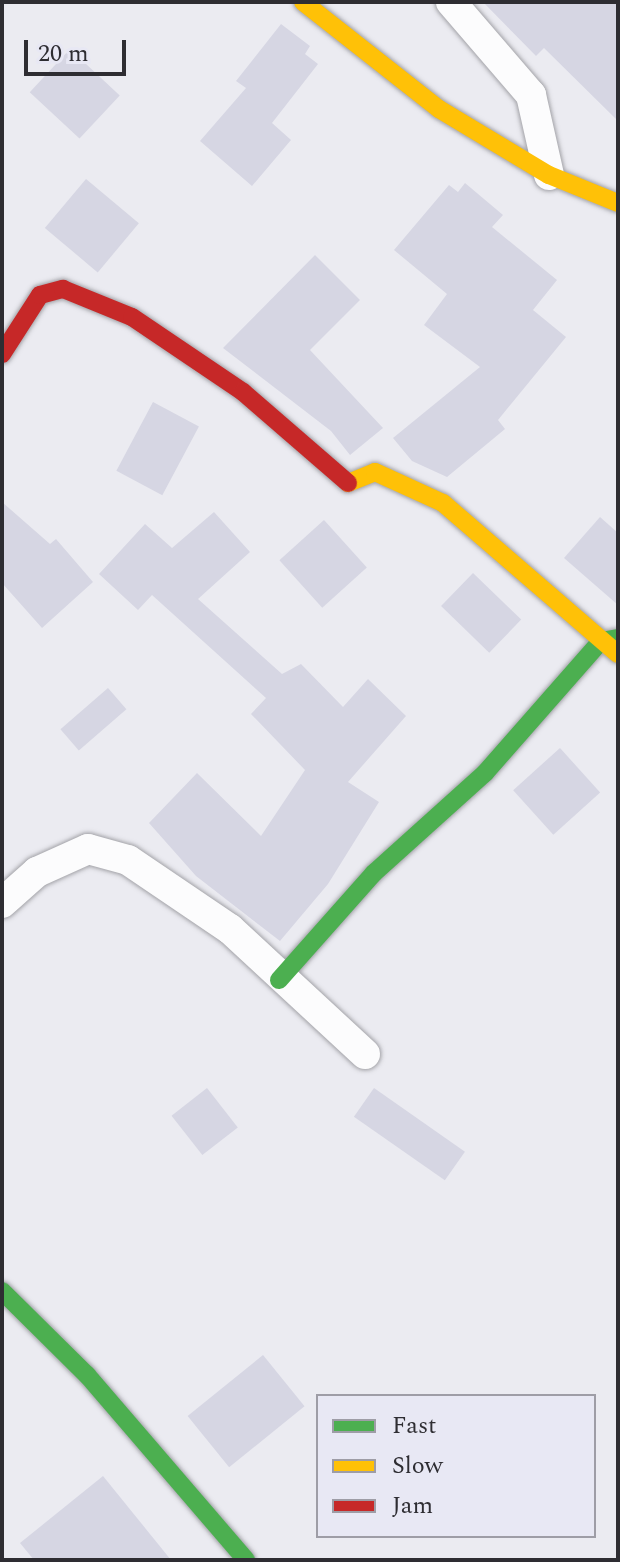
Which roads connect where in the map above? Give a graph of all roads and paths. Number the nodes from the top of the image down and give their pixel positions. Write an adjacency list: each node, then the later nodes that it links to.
1 (303, 2): 3 (street)
2 (451, 2): 3 (street)
3 (549, 175): 4 (street)
4 (618, 203)
5 (2, 354): 6 (street)
6 (610, 640): 7 (street); 9 (street)
7 (618, 654)
8 (2, 903): 9 (street)
9 (279, 980): 10 (street)
10 (365, 1054)
11 (2, 1291): 12 (street)
12 (246, 1560)

